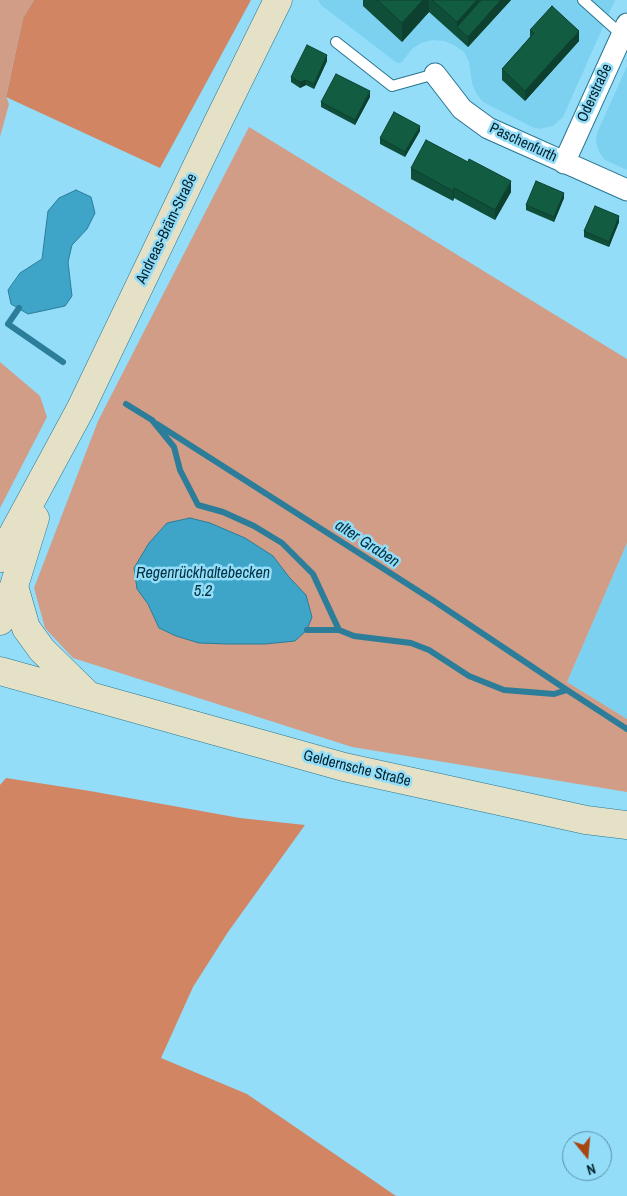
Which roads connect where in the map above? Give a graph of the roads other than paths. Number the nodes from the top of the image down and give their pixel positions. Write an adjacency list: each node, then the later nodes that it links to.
1 (278, 0): 8 (main road, Andreas-Bräm-Straße)
2 (583, 0): 3 (lane)
3 (624, 29): 6 (street, Oderstraße)
4 (336, 42): 5 (lane)
5 (435, 74): 6 (street, Paschenfurth)
6 (564, 162): 7 (street, Paschenfurth)
7 (627, 190)
8 (54, 458): 9 (main road, Andreas-Bräm-Straße); 10 (main road, Andreas-Bräm-Straße)
9 (0, 558)
10 (14, 586): 11 (main road, Andreas-Bräm-Straße); 13 (main road, Geldernsche Straße)
11 (0, 621)
12 (0, 671): 13 (main road, Geldernsche Straße)
13 (90, 697): 14 (main road, Geldernsche Straße)
14 (627, 825)

